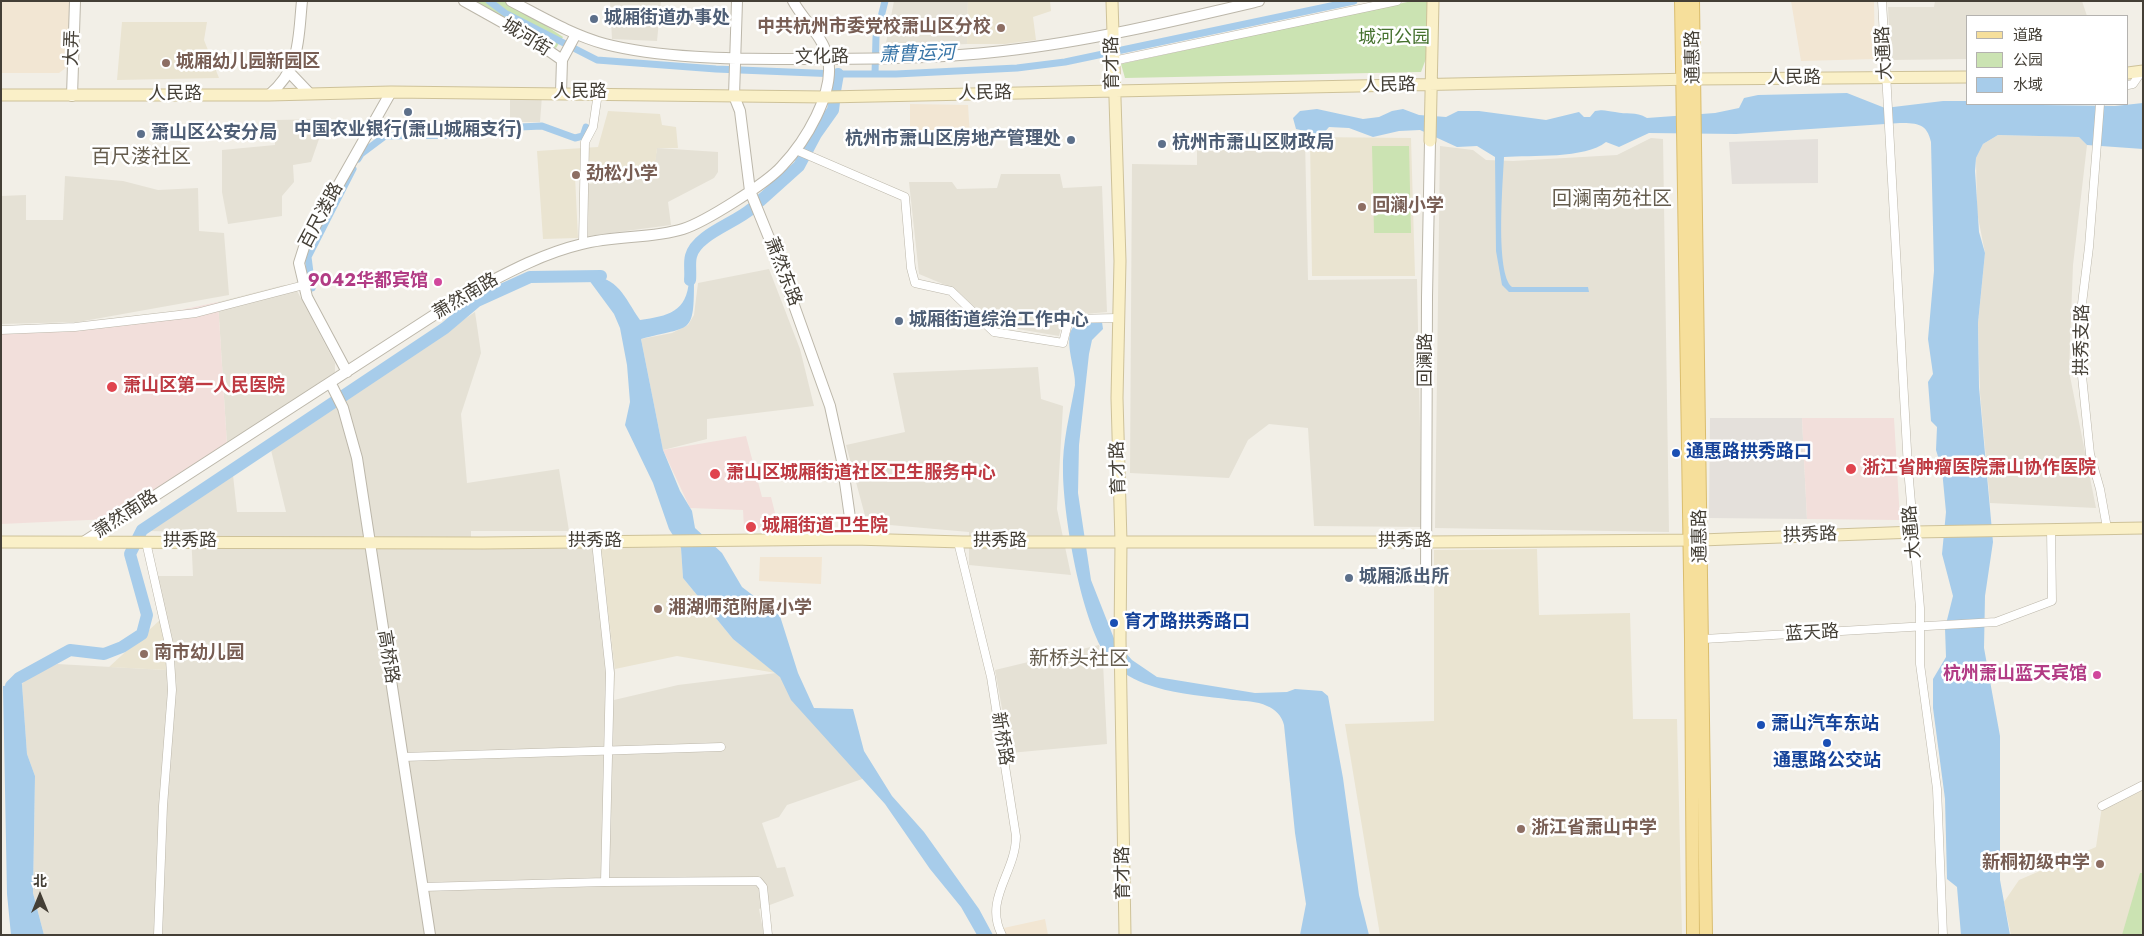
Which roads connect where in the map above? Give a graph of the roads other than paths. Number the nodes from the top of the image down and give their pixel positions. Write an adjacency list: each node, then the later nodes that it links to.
1 (74, 1): 35 (street, 大弄)
2 (302, 1): 21 (street)
3 (464, 1): 16 (street, 城河街)
4 (511, 1): 14 (street, 文化路)
5 (738, 1): 17 (street, 萧然东路)
6 (792, 1): 18 (street, 萧然南路)
7 (1112, 1): 15 (main road, 育才路)
8 (1259, 1): 15 (street, 文化路)
9 (1397, 1): 19 (street)
10 (1433, 1): 26 (main road)
11 (1681, 1): 25 (main road)
12 (1693, 1): 25 (main road, 通惠路)
13 (1882, 1): 24 (street, 大通路)
14 (576, 34): 16 (street); 17 (street, 文化路)
15 (1112, 35): 18 (street, 文化路); 19 (main road, 育才路)
16 (562, 60): 30 (street)
17 (736, 61): 18 (street, 文化路); 36 (street, 萧然东路)
18 (828, 61): 37 (street, 萧然南路)
19 (1113, 61): 28 (main road, 育才路)
20 (2142, 71): 22 (main road); 27 (street)
21 (289, 72): 32 (street); 34 (street)
22 (2129, 73)
23 (1966, 77): 24 (main road, 人民路)
24 (1886, 79): 25 (main road, 人民路); 51 (street, 大通路)
25 (1688, 80): 26 (main road, 人民路); 53 (main road, 通惠路)
26 (1433, 85): 28 (main road, 人民路); 39 (main road)
27 (2129, 86)
28 (1113, 91): 37 (main road, 人民路); 44 (main road, 育才路)
29 (391, 92): 30 (main road, 人民路); 32 (main road, 人民路); 43 (street, 百尺溇路)
30 (561, 93): 31 (main road, 人民路)
31 (598, 93): 36 (main road, 人民路); 42 (street)
32 (310, 94): 34 (main road, 人民路)
33 (1, 95): 35 (main road, 人民路)
34 (269, 95): 35 (main road, 人民路)
35 (72, 96)
36 (734, 96): 37 (main road, 人民路); 41 (street, 萧然东路)
37 (826, 97): 40 (street, 萧然南路)
38 (2100, 105): 48 (street, 拱秀支路)
39 (1430, 141): 61 (street, 回澜路)
40 (796, 150): 41 (street, 萧然南路); 44 (street)
41 (750, 191): 42 (street, 萧然南路); 52 (street, 萧然东路)
42 (583, 243): 46 (street, 萧然南路)
43 (304, 284): 45 (street); 46 (street, 百尺溇路)
44 (1118, 318): 60 (main road, 育才路)
45 (1, 330)
46 (347, 372): 47 (street, 萧然南路)
47 (331, 384): 54 (street, 萧然南路); 57 (street, 高桥路)
48 (2107, 528): 49 (main road); 50 (main road)
49 (2143, 528)
50 (2051, 529): 51 (main road, 拱秀路); 63 (street, 蓝天路)
51 (1915, 532): 53 (main road, 拱秀路); 63 (street, 大通路)
52 (853, 539): 58 (main road, 拱秀路); 59 (main road, 拱秀路)
53 (1695, 540): 61 (main road, 拱秀路); 64 (main road, 通惠路); 77 (main road)
54 (85, 541): 55 (main road, 萧然南路); 56 (main road, 拱秀路)
55 (1, 542)
56 (146, 542): 57 (main road, 拱秀路); 72 (street)
57 (369, 542): 58 (main road, 拱秀路); 67 (street, 高桥路)
58 (596, 542): 66 (street)
59 (958, 542): 60 (main road, 拱秀路); 75 (street, 新桥路)
60 (1117, 542): 61 (main road, 拱秀路); 76 (main road, 育才路)
61 (1427, 542): 62 (street, 回澜路)
62 (1426, 580)
63 (1920, 628): 64 (street, 蓝天路); 79 (street, 大通路)
64 (1704, 639): 78 (main road, 通惠路)
65 (721, 747): 66 (street)
66 (607, 750): 67 (street); 70 (street)
67 (403, 757): 71 (street, 高桥路)
68 (2143, 785): 69 (street)
69 (2102, 806)
70 (605, 882): 71 (street); 74 (street)
71 (423, 887): 73 (street, 高桥路)
72 (158, 935)
73 (430, 935)
74 (768, 935)
75 (1002, 935)
76 (1125, 935)
77 (1694, 935)
78 (1706, 935)
79 (1943, 935)

